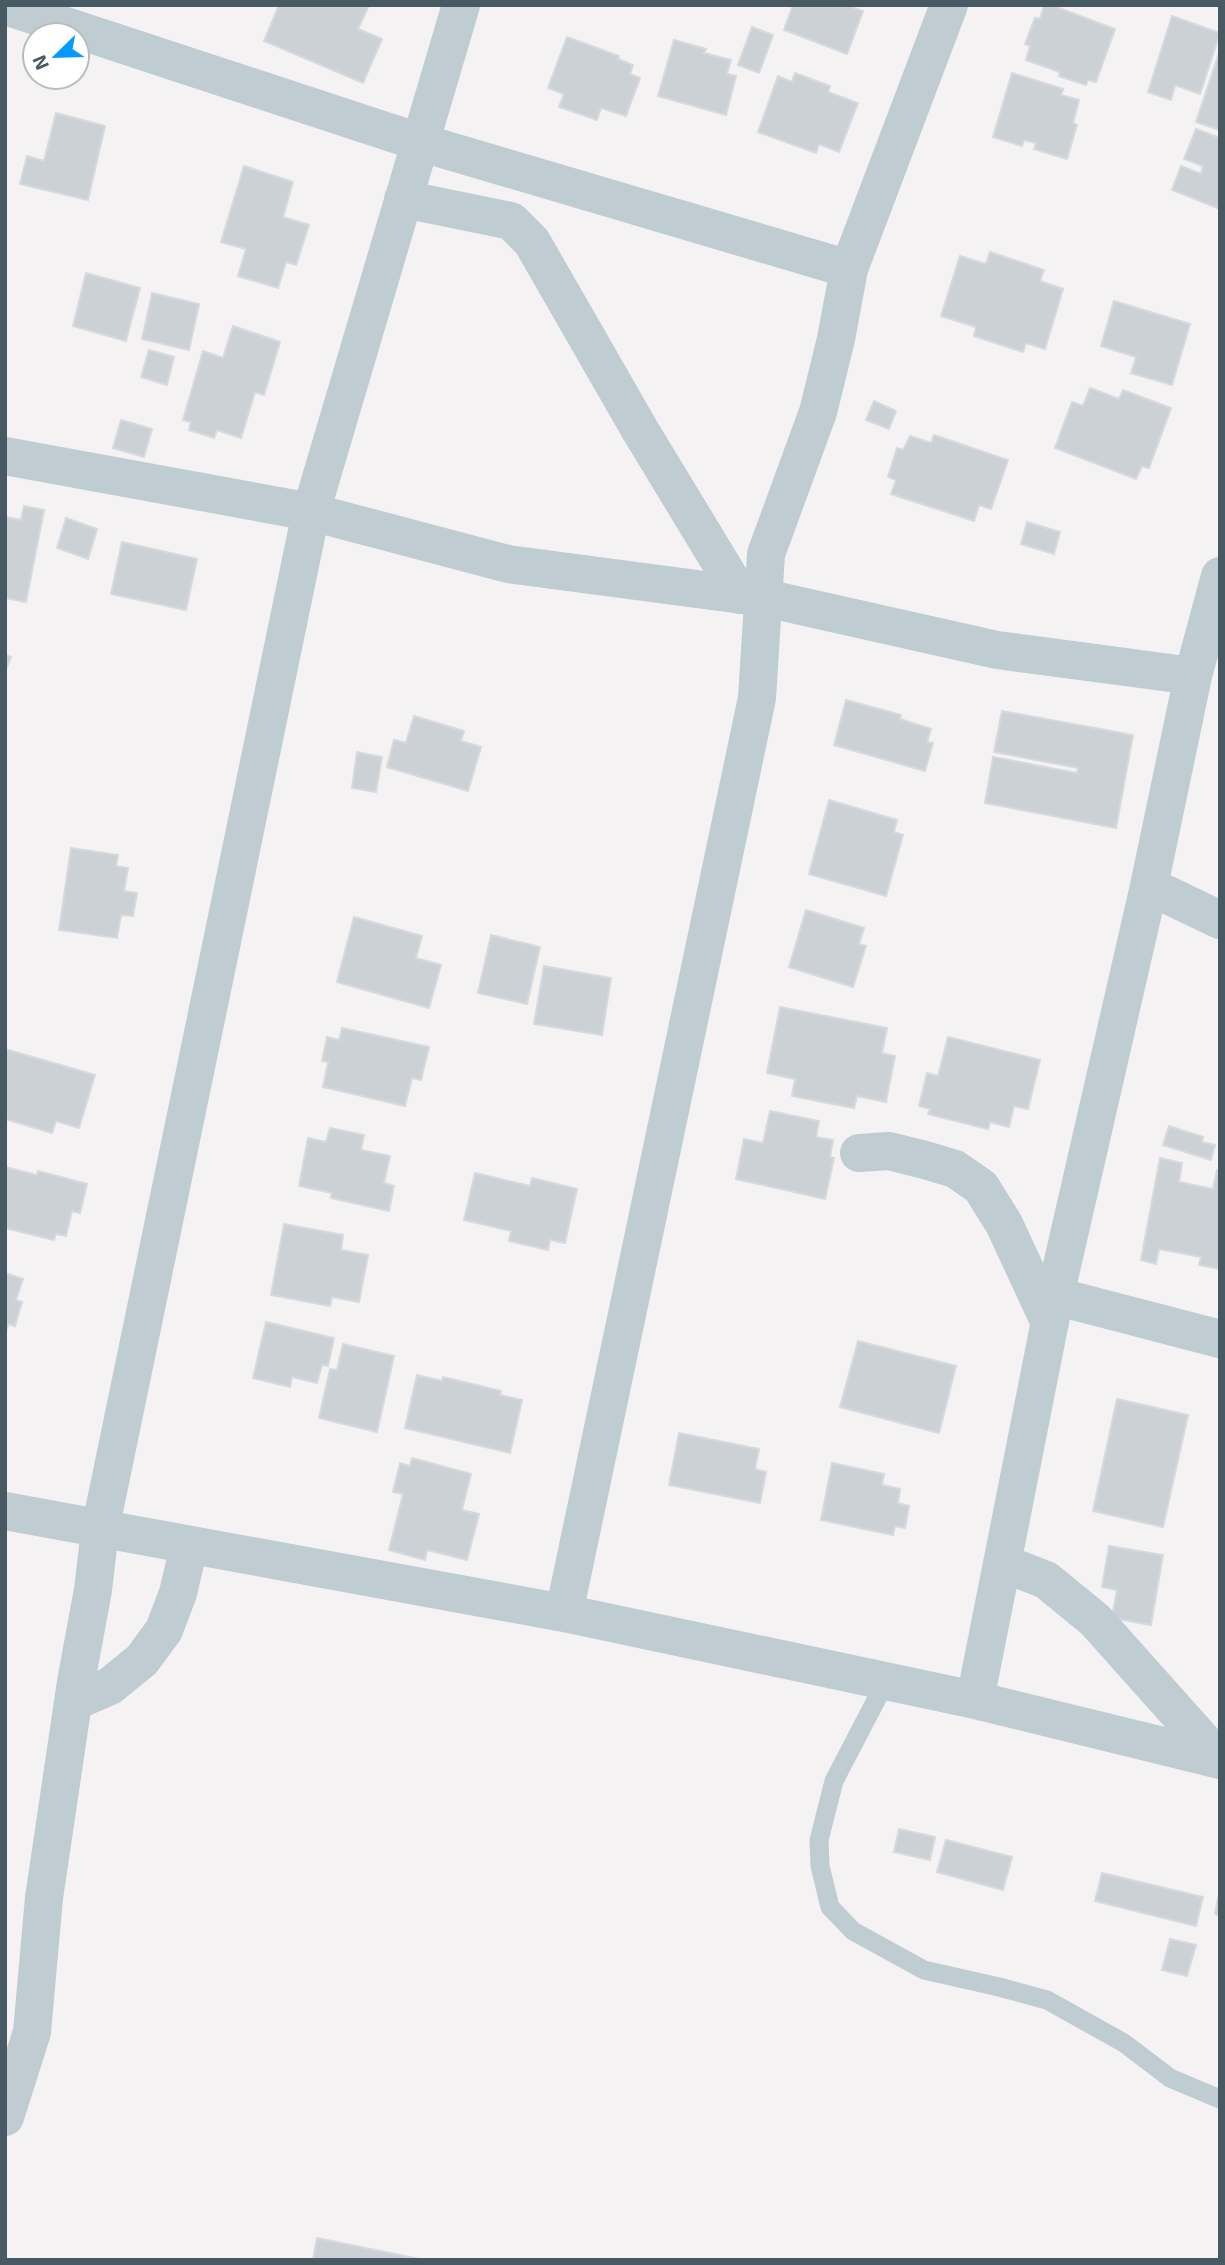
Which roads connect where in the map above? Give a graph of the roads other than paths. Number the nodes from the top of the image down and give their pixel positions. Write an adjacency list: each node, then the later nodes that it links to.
1 (461, 5): 4 (street)
2 (949, 5): 6 (street)
3 (5, 6): 4 (street)
4 (419, 142): 5 (street); 6 (street)
5 (402, 199): 8 (street); 10 (street)
6 (849, 269): 10 (street)
7 (5, 456): 8 (street)
8 (311, 512): 10 (street); 18 (street)
9 (1220, 576): 11 (street)
10 (752, 597): 11 (street); 21 (street)
11 (1193, 676): 12 (street)
12 (1149, 887): 13 (street); 15 (street)
13 (1220, 920)
14 (859, 1153): 15 (street)
15 (1052, 1310): 16 (street); 20 (street)
16 (1220, 1339)
17 (5, 1511): 18 (street)
18 (100, 1530): 19 (street); 24 (street)
19 (189, 1546): 21 (street); 24 (street)
20 (1002, 1563): 23 (street); 25 (street)
21 (564, 1613): 22 (street)
22 (886, 1681): 23 (street); 26 (lane)
23 (975, 1700): 25 (street)
24 (73, 1702): 27 (street)
25 (1220, 1760)
26 (1220, 2099)
27 (5, 2117)

